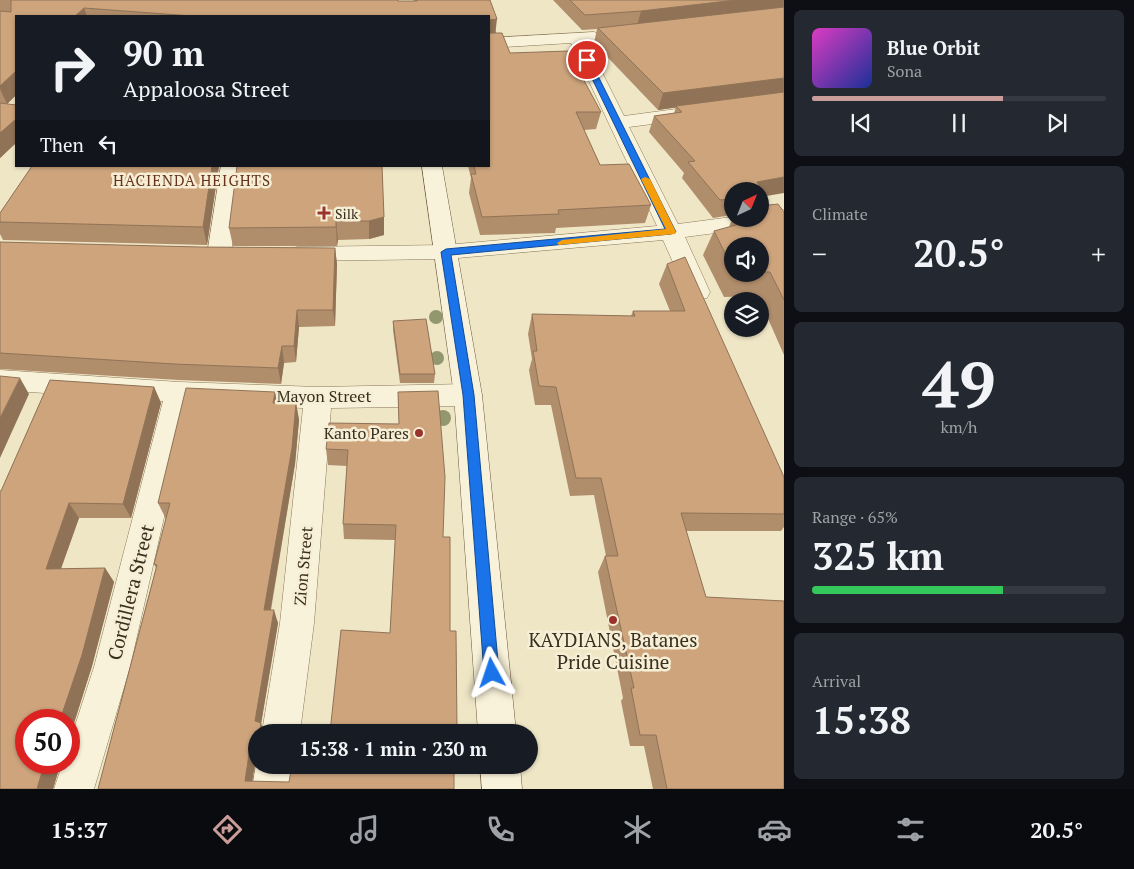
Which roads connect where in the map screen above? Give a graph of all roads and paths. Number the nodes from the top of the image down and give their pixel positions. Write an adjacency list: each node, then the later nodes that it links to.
1 (613, 35): 2 (street)
2 (577, 38): 3 (street); 5 (street)
3 (490, 43)
4 (706, 111): 5 (street)
5 (617, 123): 9 (street)
6 (231, 167): 11 (street)
7 (432, 167): 10 (street)
8 (784, 217): 9 (street)
9 (671, 232): 10 (street); 13 (street)
10 (446, 252): 12 (street); 17 (street)
11 (219, 254)
12 (278, 254)
13 (708, 313)
14 (0, 380): 15 (street, Mayon Street)
15 (49, 384): 16 (street, Mayon Street); 19 (street)
16 (178, 392): 18 (street, Mayon Street); 24 (street, Cordillera Street)
17 (468, 395): 18 (street, Mayon Street); 21 (street)
18 (318, 398): 20 (street, Zion Street)
19 (38, 410)
20 (282, 724)
21 (496, 724)
22 (274, 774): 25 (street)
23 (501, 774): 26 (street)
24 (74, 789)
25 (272, 789)
26 (502, 789)

